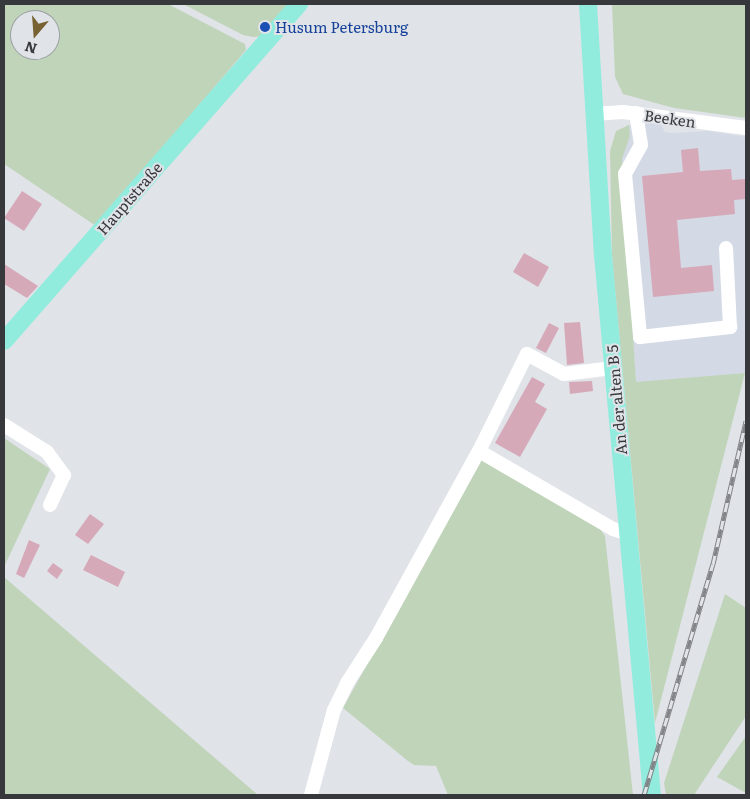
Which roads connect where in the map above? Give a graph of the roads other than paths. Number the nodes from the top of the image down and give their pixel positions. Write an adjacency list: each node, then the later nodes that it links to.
1 (299, 4): 7 (main road, Hauptstraße)
2 (588, 4): 4 (main road, An der alten B 5)
3 (636, 113): 4 (street, Beeken); 5 (street, Beeken); 6 (street)
4 (594, 114): 8 (main road, An der alten B 5)
5 (746, 128)
6 (726, 248)
7 (4, 341)
8 (613, 368): 10 (street); 12 (main road, An der alten B 5)
9 (4, 425): 11 (street)
10 (479, 451): 12 (street); 13 (street)
11 (50, 505)
12 (628, 534): 14 (main road, An der alten B 5)
13 (311, 795)
14 (652, 795)

